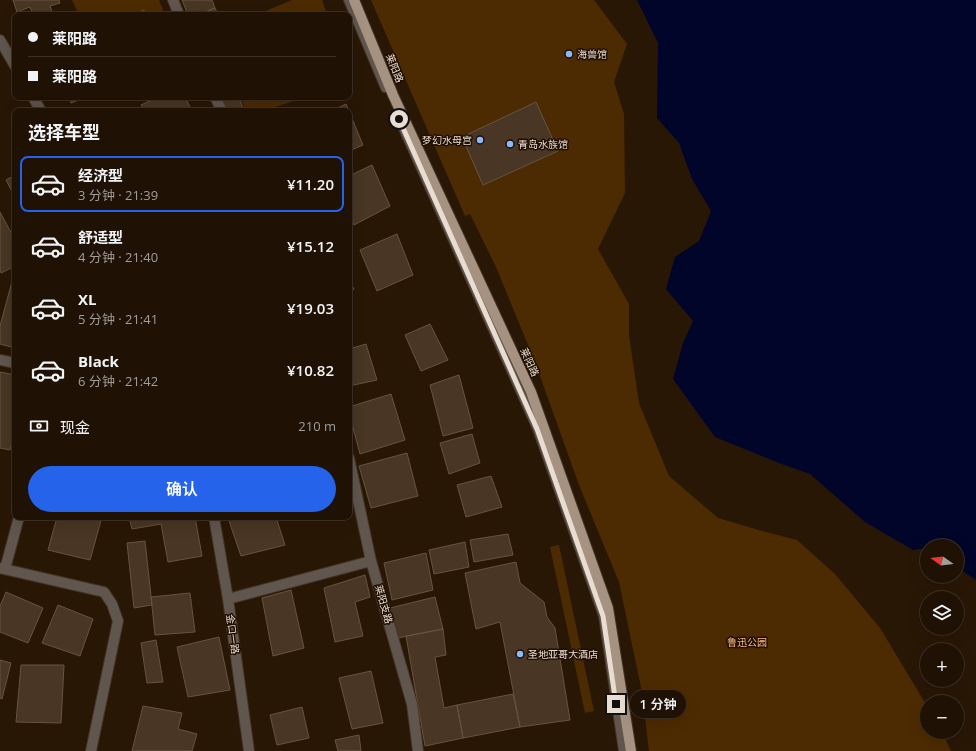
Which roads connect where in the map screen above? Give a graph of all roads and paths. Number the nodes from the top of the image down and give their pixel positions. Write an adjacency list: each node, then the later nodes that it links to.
1 (173, 0): 4 (street)
2 (348, 0): 18 (lane, 莱阳路)
3 (354, 0): 19 (main road, 莱阳路)
4 (178, 12)
5 (0, 40): 6 (street)
6 (12, 61)
7 (0, 360): 8 (street)
8 (12, 362)
9 (352, 471): 12 (street, 莱阳支路)
10 (18, 520): 13 (street)
11 (215, 520): 14 (street, 金口一路)
12 (372, 561): 14 (street); 17 (street, 莱阳支路)
13 (3, 568): 15 (street)
14 (228, 599): 16 (street, 金口一路)
15 (91, 751)
16 (249, 751)
17 (418, 751)
18 (623, 751)
19 (632, 751)

